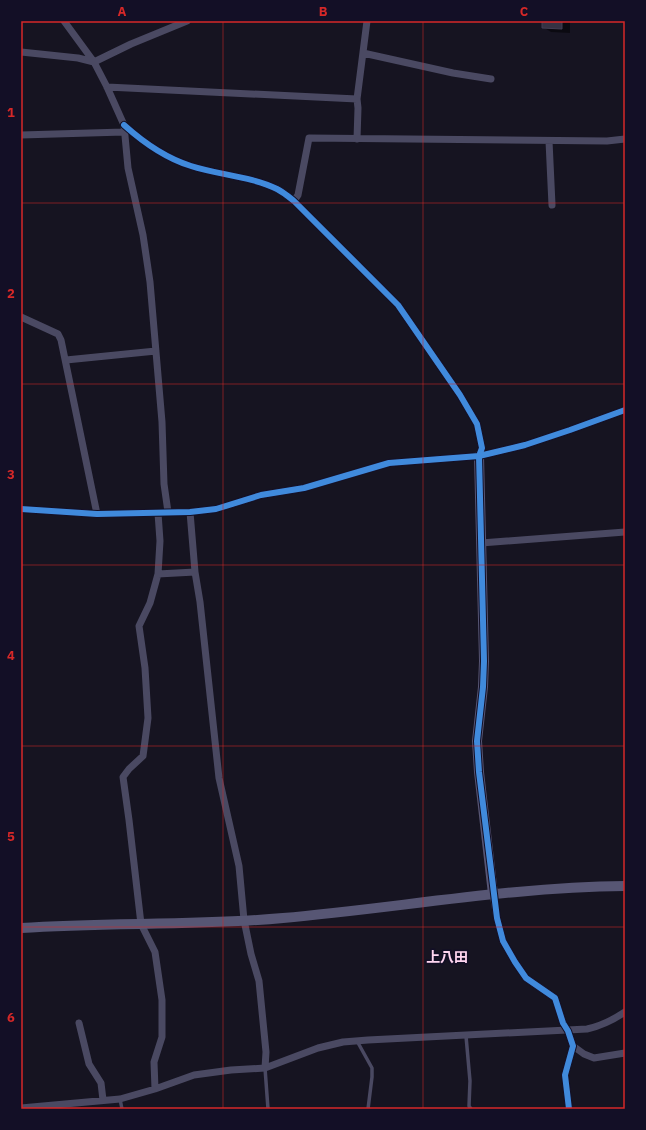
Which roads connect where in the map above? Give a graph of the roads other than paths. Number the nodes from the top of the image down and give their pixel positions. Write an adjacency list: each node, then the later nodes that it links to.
1 (64, 21): 6 (street)
2 (187, 21): 6 (street)
3 (367, 21): 5 (street)
4 (21, 52): 6 (street)
5 (363, 53): 7 (street); 9 (street)
6 (94, 62): 8 (street)
7 (491, 79)
8 (107, 87): 9 (street); 10 (street)
9 (357, 99): 12 (street)
10 (124, 128): 11 (street); 15 (street); 18 (street)
11 (21, 135)
12 (357, 139): 14 (street); 15 (street)
13 (625, 139): 14 (street)
14 (548, 141): 16 (street)
15 (294, 201): 21 (street)
16 (552, 205)
17 (21, 317): 19 (street)
18 (156, 351): 19 (street); 23 (street)
19 (66, 360): 26 (street)
20 (625, 410): 21 (street)
21 (479, 456): 24 (street); 28 (street)
22 (21, 509): 26 (street)
23 (168, 512): 24 (street); 25 (street)
24 (190, 512): 29 (street)
25 (158, 513): 26 (street); 30 (street)
26 (97, 514)
27 (625, 532): 28 (street)
28 (481, 542): 32 (street)
29 (195, 572): 30 (street); 33 (street)
30 (158, 574): 34 (street)
31 (625, 886): 32 (street)
32 (493, 894): 33 (street); 38 (street)
33 (244, 920): 34 (street); 43 (street)
34 (141, 924): 35 (street); 44 (street)
35 (21, 928)
36 (625, 1012): 38 (street)
37 (79, 1023): 46 (street)
38 (568, 1030): 39 (street); 41 (street)
39 (466, 1036): 40 (street); 51 (lane)
40 (357, 1041): 43 (street); 50 (lane)
41 (573, 1046): 42 (street); 52 (street)
42 (625, 1053)
43 (265, 1068): 44 (street); 49 (lane)
44 (155, 1089): 45 (street)
45 (120, 1099): 46 (street); 48 (lane)
46 (103, 1100): 47 (street)
47 (21, 1108)
48 (122, 1109)
49 (268, 1109)
50 (368, 1109)
51 (470, 1109)
52 (568, 1109)

